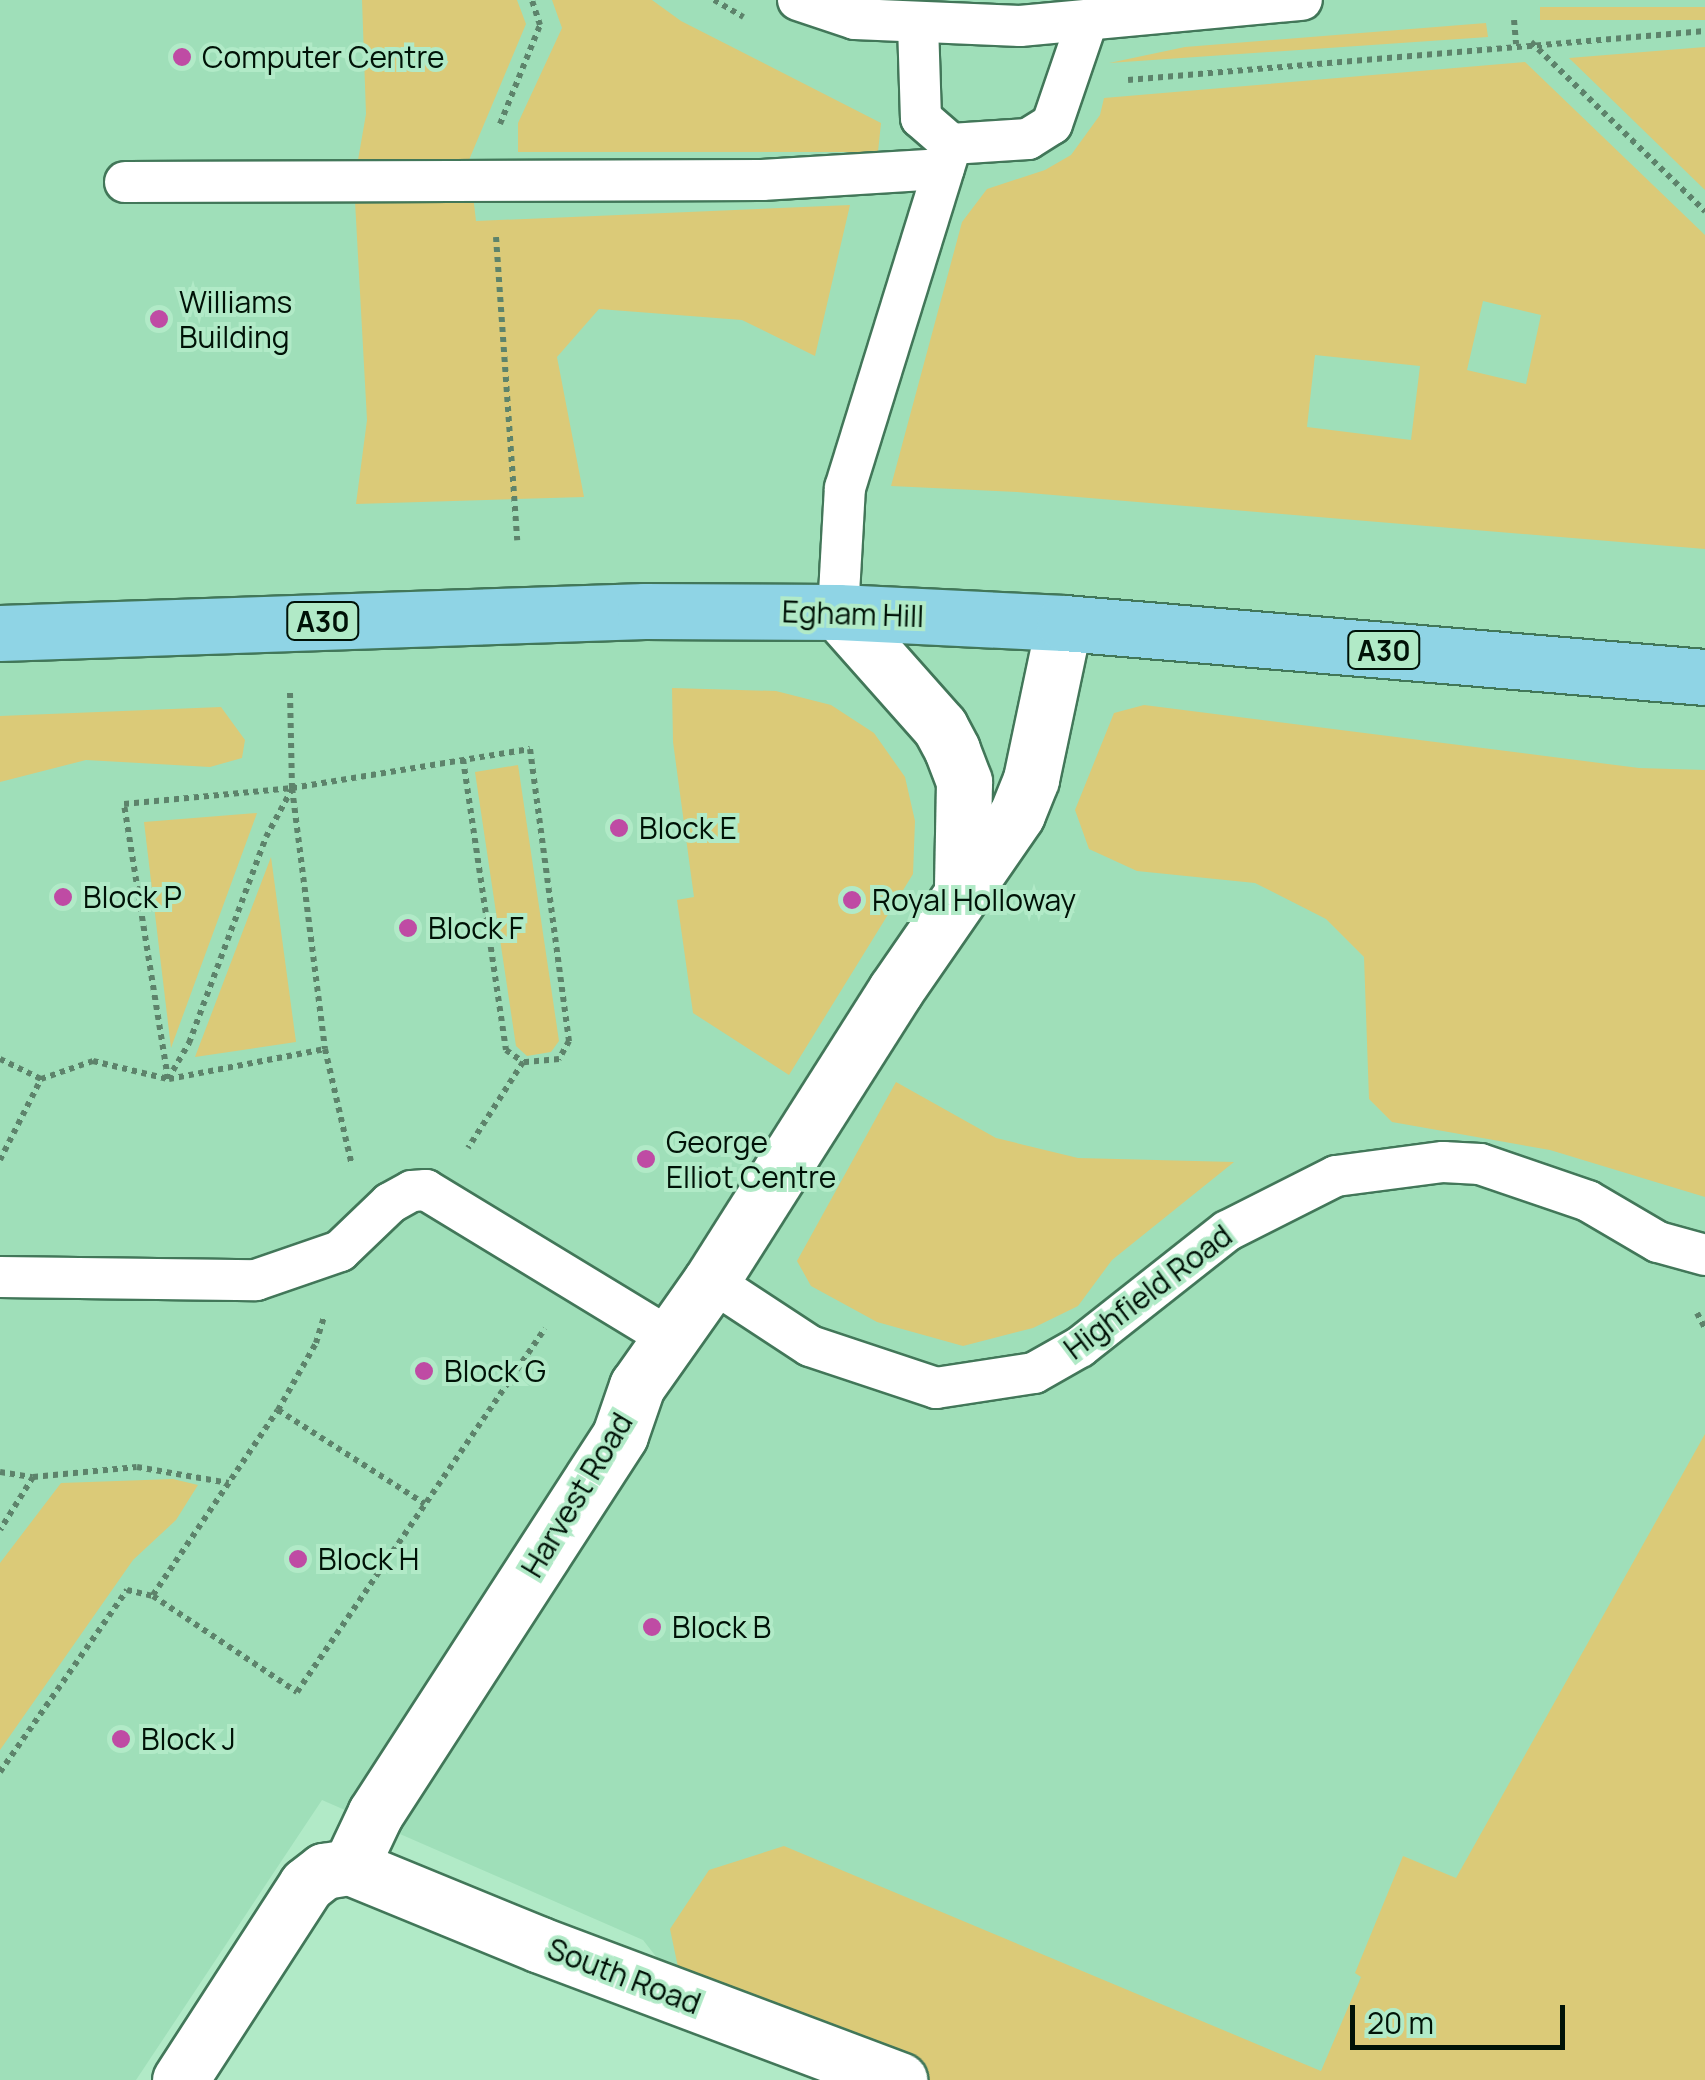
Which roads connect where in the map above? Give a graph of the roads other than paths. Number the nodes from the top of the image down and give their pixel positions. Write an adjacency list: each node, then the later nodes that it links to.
1 (798, 0): 5 (lane)
2 (1302, 0): 4 (lane)
3 (1020, 13): 4 (lane); 5 (lane)
4 (1087, 22): 6 (lane)
5 (918, 24): 6 (lane)
6 (947, 156): 7 (lane); 8 (lane)
7 (126, 182)
8 (838, 612): 9 (main road, Egham Hill / A30); 10 (main road, Egham Hill / A30); 12 (street)
9 (1064, 623): 11 (main road, Egham Hill / A30); 12 (street, Harvest Road)
10 (0, 632)
11 (1705, 678)
12 (962, 890): 15 (street, Harvest Road)
13 (1705, 1255): 15 (lane, Highfield Road)
14 (0, 1277): 16 (lane)
15 (711, 1282): 16 (street, Harvest Road)
16 (670, 1339): 17 (street, Harvest Road)
17 (350, 1867): 18 (street); 19 (street, South Road)
18 (180, 2080)
19 (900, 2080)

